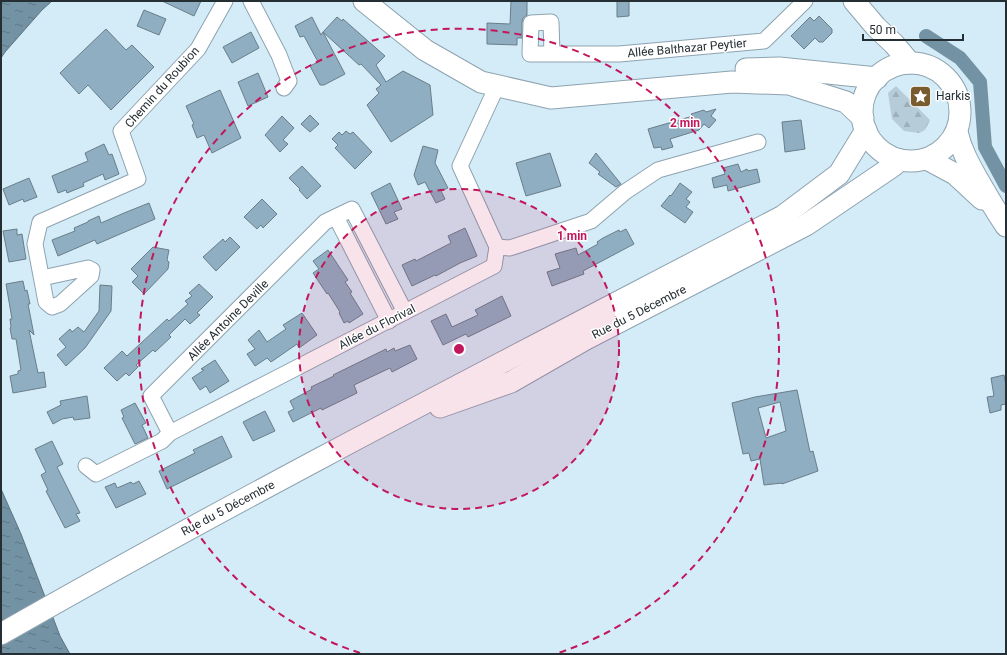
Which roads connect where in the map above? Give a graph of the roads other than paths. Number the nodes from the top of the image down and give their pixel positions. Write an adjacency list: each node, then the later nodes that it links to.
1 (225, 1): 20 (street, Chemin du Roubion)
2 (251, 1): 11 (street)
3 (364, 1): 6 (main road)
4 (806, 1): 7 (street, Allée Balthazar Peytier)
5 (854, 1): 8 (main road)
6 (425, 50): 9 (main road); 10 (main road)
7 (552, 54)
8 (910, 63): 9 (main road); 13 (main road)
9 (876, 78): 12 (main road)
10 (497, 86): 12 (main road); 19 (street)
11 (284, 88)
12 (864, 124): 16 (main road); 24 (main road, Rue du 5 Décembre)
13 (957, 132): 15 (main road); 18 (main road)
14 (758, 142): 19 (street)
15 (927, 159): 16 (main road); 18 (main road)
16 (900, 160): 24 (main road, Rue du 5 Décembre)
17 (336, 217): 21 (street, Allée Antoine Deville); 22 (street); 23 (street, Allée Antoine Deville)
18 (1000, 218)
19 (497, 247): 21 (street, Allée du Florival)
20 (42, 278)
21 (405, 312): 22 (street, Allée du Florival)
22 (389, 321): 23 (street, Allée du Florival)
23 (170, 434): 25 (street, Allée du Florival)
24 (363, 435): 26 (main road, Rue du 5 Décembre)
25 (86, 466)
26 (1, 634)

